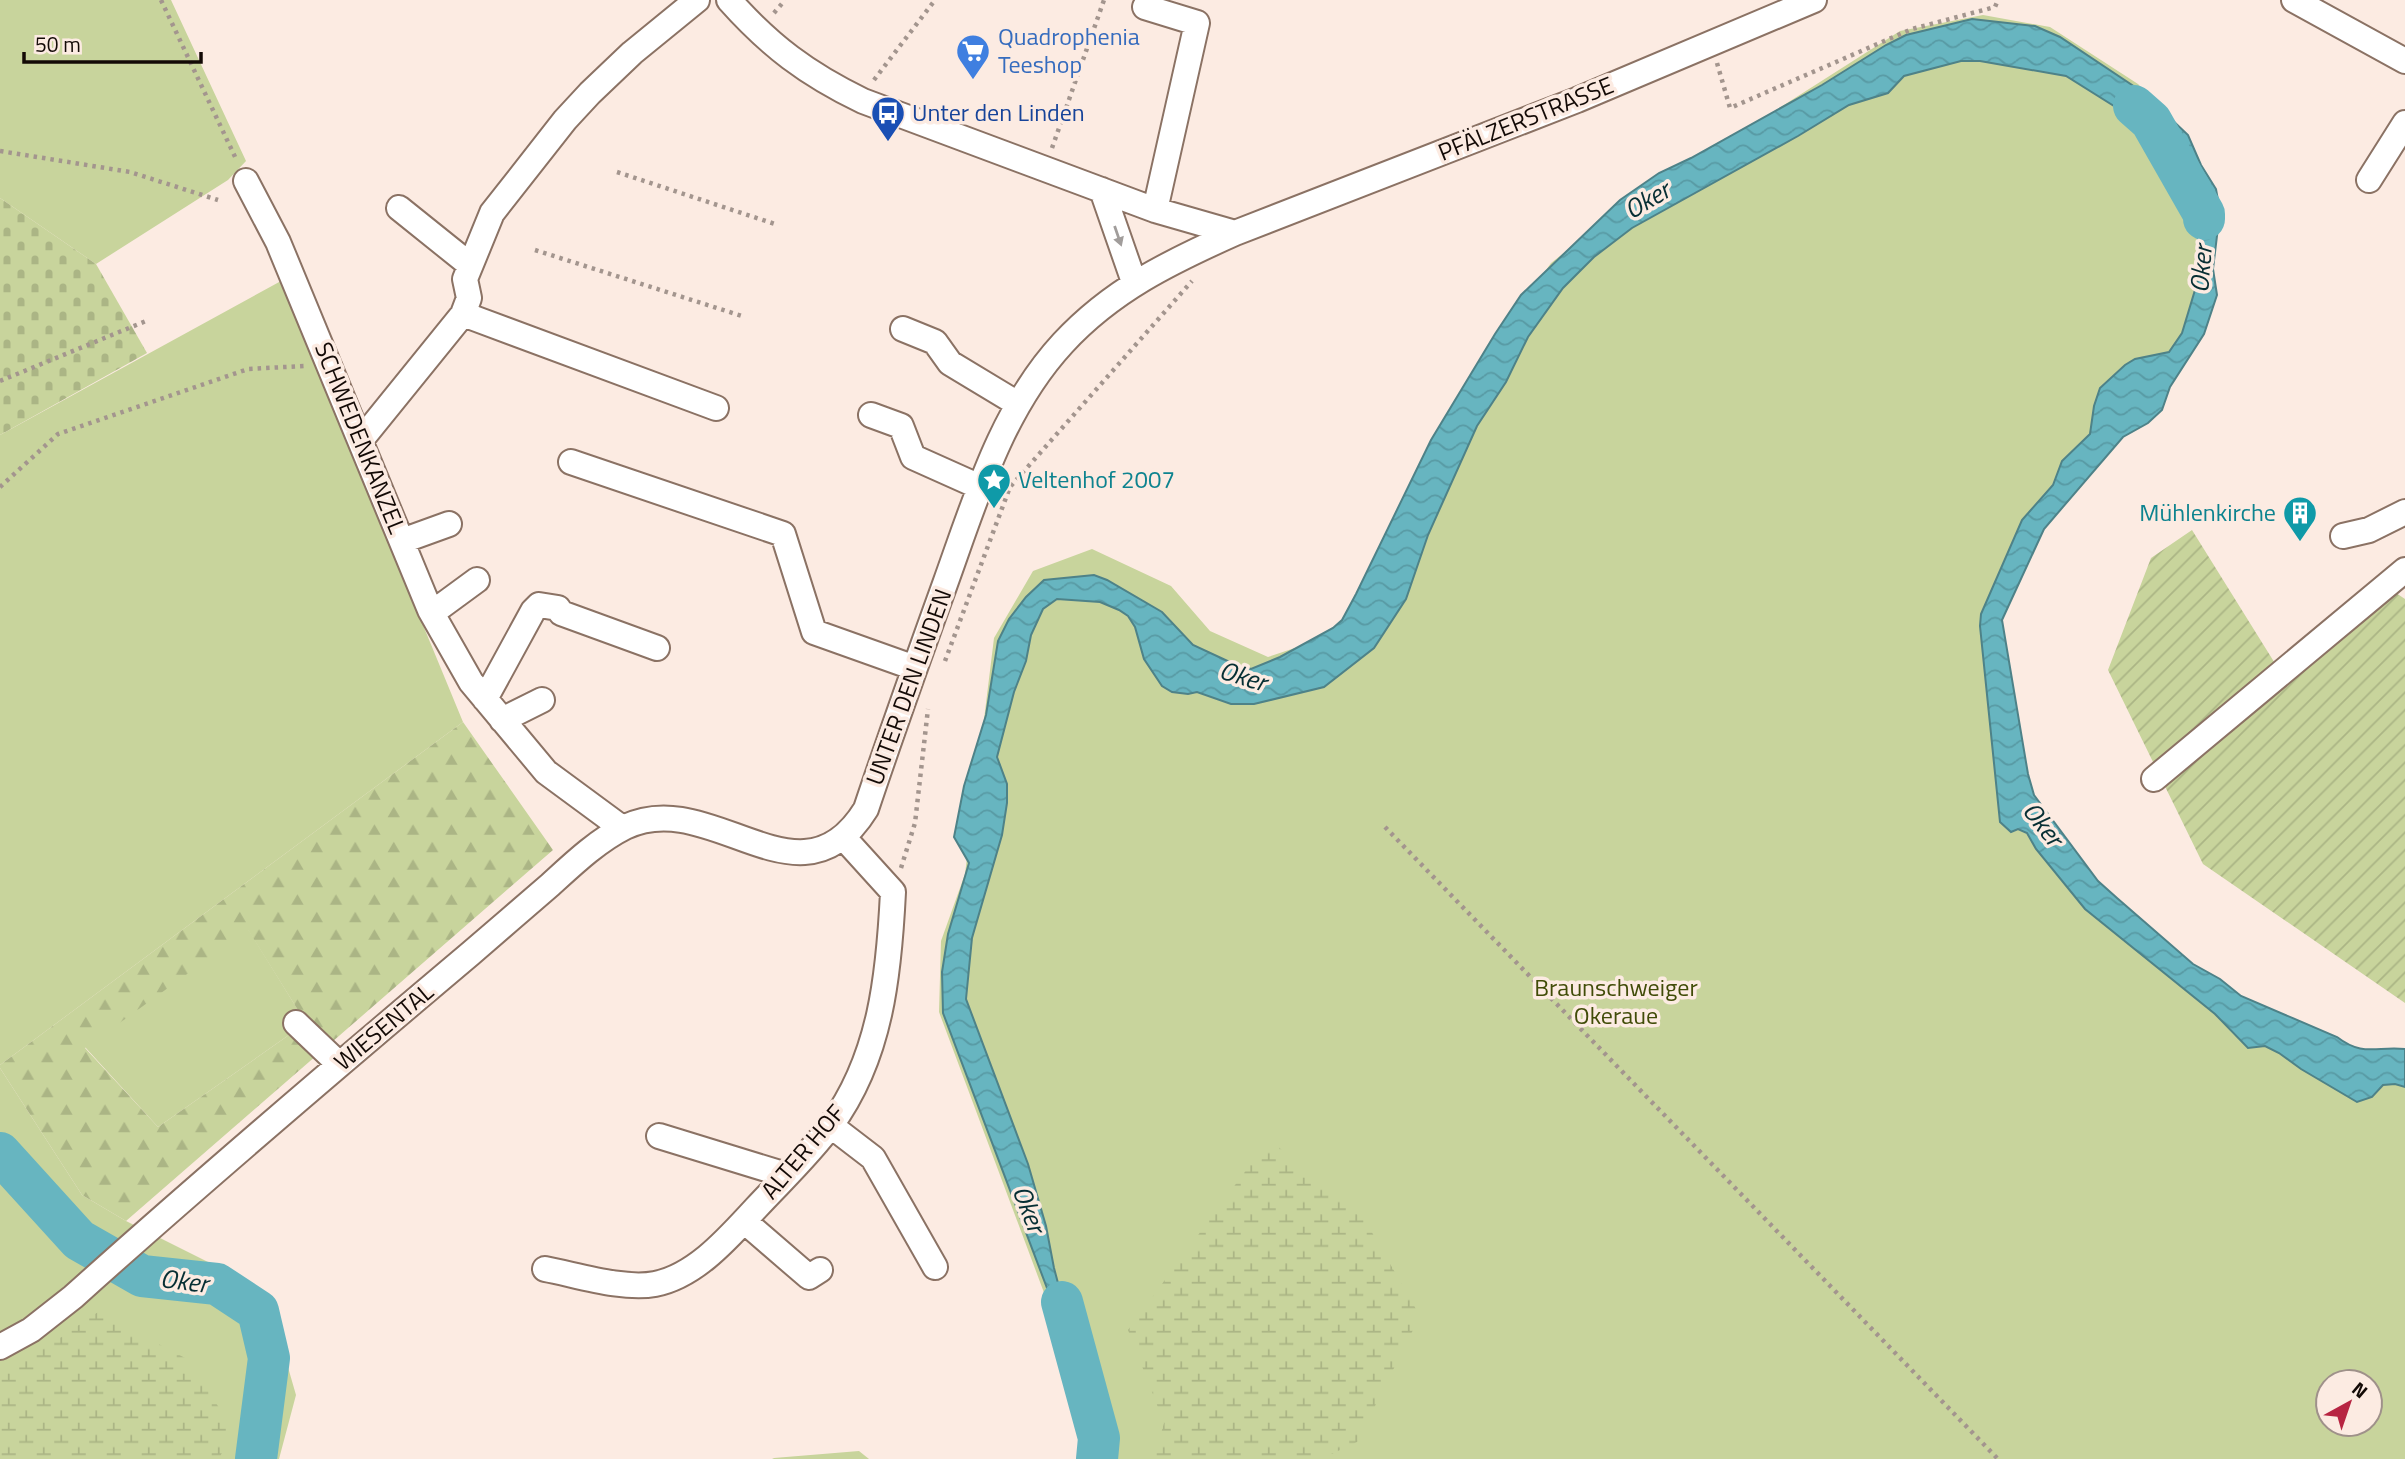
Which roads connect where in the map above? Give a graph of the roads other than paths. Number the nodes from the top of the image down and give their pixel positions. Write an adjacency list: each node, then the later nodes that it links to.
1 (697, 0): 14 (street)
2 (729, 0): 10 (street)
3 (1814, 0): 13 (street, PFÄLZERSTRASSE)
4 (2294, 0): 6 (street)
5 (1145, 7): 12 (street)
6 (2405, 61)
7 (2405, 123): 8 (street)
8 (2369, 180)
9 (246, 181): 21 (street, SCHWEDENKANZEL)
10 (1102, 190): 12 (street); 15 (street, one-way to 15)
11 (400, 208): 14 (street)
12 (1155, 210): 13 (street)
13 (1235, 233): 15 (street, UNTER DEN LINDEN)
14 (470, 265): 16 (street)
15 (1134, 282): 18 (street, UNTER DEN LINDEN)
16 (463, 314): 19 (street); 21 (street)
17 (903, 329): 18 (street)
18 (1018, 404): 23 (street, UNTER DEN LINDEN)
19 (716, 408)
20 (871, 415): 23 (street)
21 (361, 440): 27 (street, SCHWEDENKANZEL)
22 (571, 462): 32 (street)
23 (980, 487): 32 (street, UNTER DEN LINDEN)
24 (2405, 512): 26 (street)
25 (449, 524): 27 (street)
26 (2343, 536)
27 (402, 541): 30 (street, SCHWEDENKANZEL)
28 (2401, 579): 36 (street)
29 (477, 580): 30 (street)
30 (432, 613): 33 (street, SCHWEDENKANZEL)
31 (657, 648): 33 (street)
32 (915, 668): 38 (street, UNTER DEN LINDEN)
33 (485, 699): 35 (street, SCHWEDENKANZEL)
34 (542, 700): 35 (street)
35 (502, 720): 37 (street, SCHWEDENKANZEL)
36 (2154, 779)
37 (622, 828): 39 (street, WIESENTAL); 41 (street, WIESENTAL)
38 (844, 838): 39 (street, UNTER DEN LINDEN); 42 (street, ALTER HOF)
39 (805, 853)
40 (296, 1023): 41 (street)
41 (339, 1064): 49 (street, WIESENTAL)
42 (831, 1125): 44 (street, ALTER HOF); 46 (street)
43 (659, 1136): 44 (street)
44 (786, 1175): 45 (street, ALTER HOF)
45 (744, 1221): 47 (street, ALTER HOF); 48 (street)
46 (935, 1267)
47 (545, 1269)
48 (820, 1270)
49 (0, 1347)

